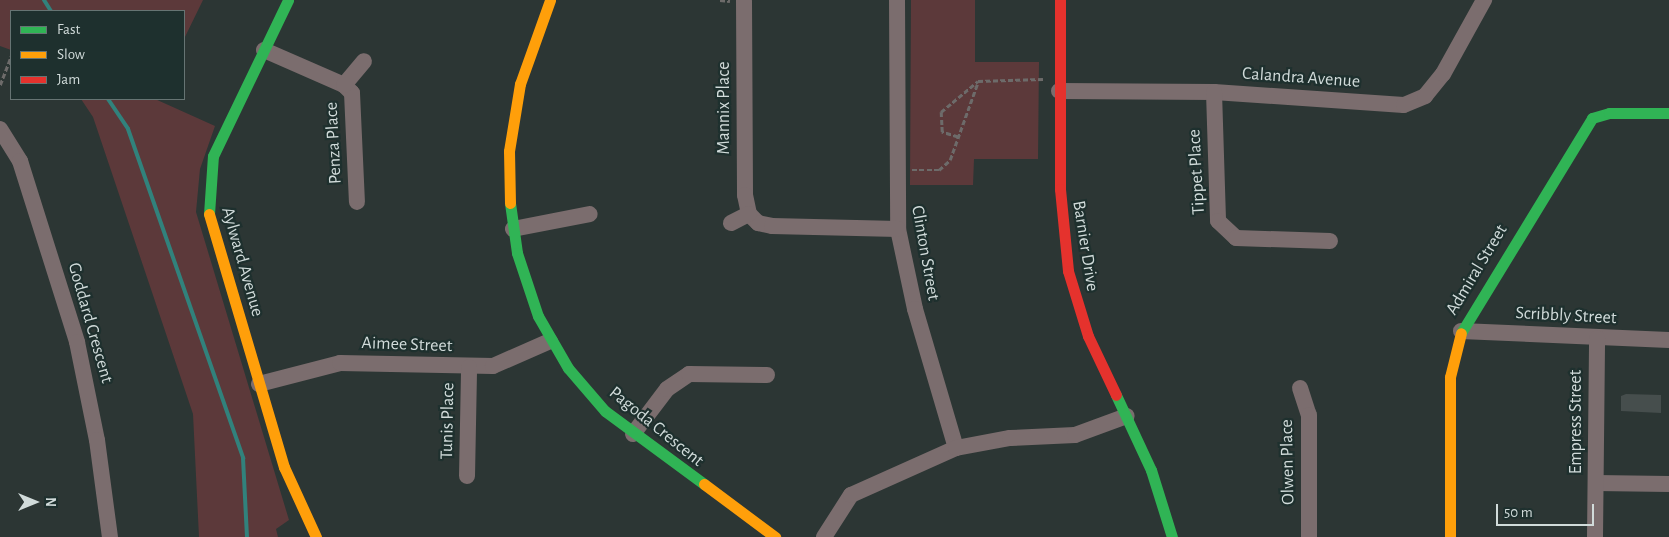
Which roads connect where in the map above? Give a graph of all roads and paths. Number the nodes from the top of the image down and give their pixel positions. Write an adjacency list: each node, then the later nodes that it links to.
1 (288, 0): 7 (street, Aylward Avenue)
2 (550, 0): 24 (street, Pagoda Crescent)
3 (897, 0): 25 (street, Clinton Street)
4 (1060, 0): 14 (street, Barnier Drive)
5 (1484, 0): 15 (street, Calandra Avenue)
6 (744, 1): 22 (street, Mannix Place)
7 (264, 50): 13 (street, Penza Place); 33 (street, Aylward Avenue)
8 (10, 59): 12 (path)
9 (364, 61): 13 (street, Penza Place)
10 (1043, 79): 11 (path)
11 (978, 81): 18 (path); 18 (path)
12 (0, 85)
13 (344, 85): 20 (street, Penza Place)
14 (1059, 91): 15 (street, Calandra Avenue); 35 (street, Barnier Drive)
15 (1214, 92): 26 (street, Tippet Place)
16 (1669, 113): 27 (street, Admiral Street)
17 (0, 129): 41 (street, Goddard Crescent)
18 (958, 137): 19 (path)
19 (908, 171)
20 (357, 202)
21 (590, 214): 24 (street)
22 (749, 214): 23 (street); 25 (street)
23 (731, 223)
24 (513, 229): 30 (street, Pagoda Crescent)
25 (898, 229): 37 (street, Clinton Street)
26 (1330, 242)
27 (1461, 331): 28 (street, Scribbly Street); 47 (street, Admiral Street)
28 (1597, 338): 29 (street, Scribbly Street); 39 (street, Empress Street)
29 (1669, 340)
30 (550, 341): 31 (street, Aimee Street); 36 (street, Pagoda Crescent)
31 (469, 367): 33 (street, Aimee Street); 38 (street, Tunis Place)
32 (767, 375): 36 (street)
33 (259, 384): 42 (street, Aylward Avenue)
34 (1300, 388): 46 (street, Olwen Place)
35 (1127, 416): 37 (street); 45 (street, Barnier Drive)
36 (633, 434): 43 (street, Pagoda Crescent)
37 (956, 448): 44 (street)
38 (467, 476)
39 (1596, 483): 40 (street); 48 (street, Empress Street)
40 (1669, 484)
41 (110, 537)
42 (316, 537)
43 (775, 537)
44 (824, 537)
45 (1172, 537)
46 (1309, 537)
47 (1450, 537)
48 (1596, 537)

